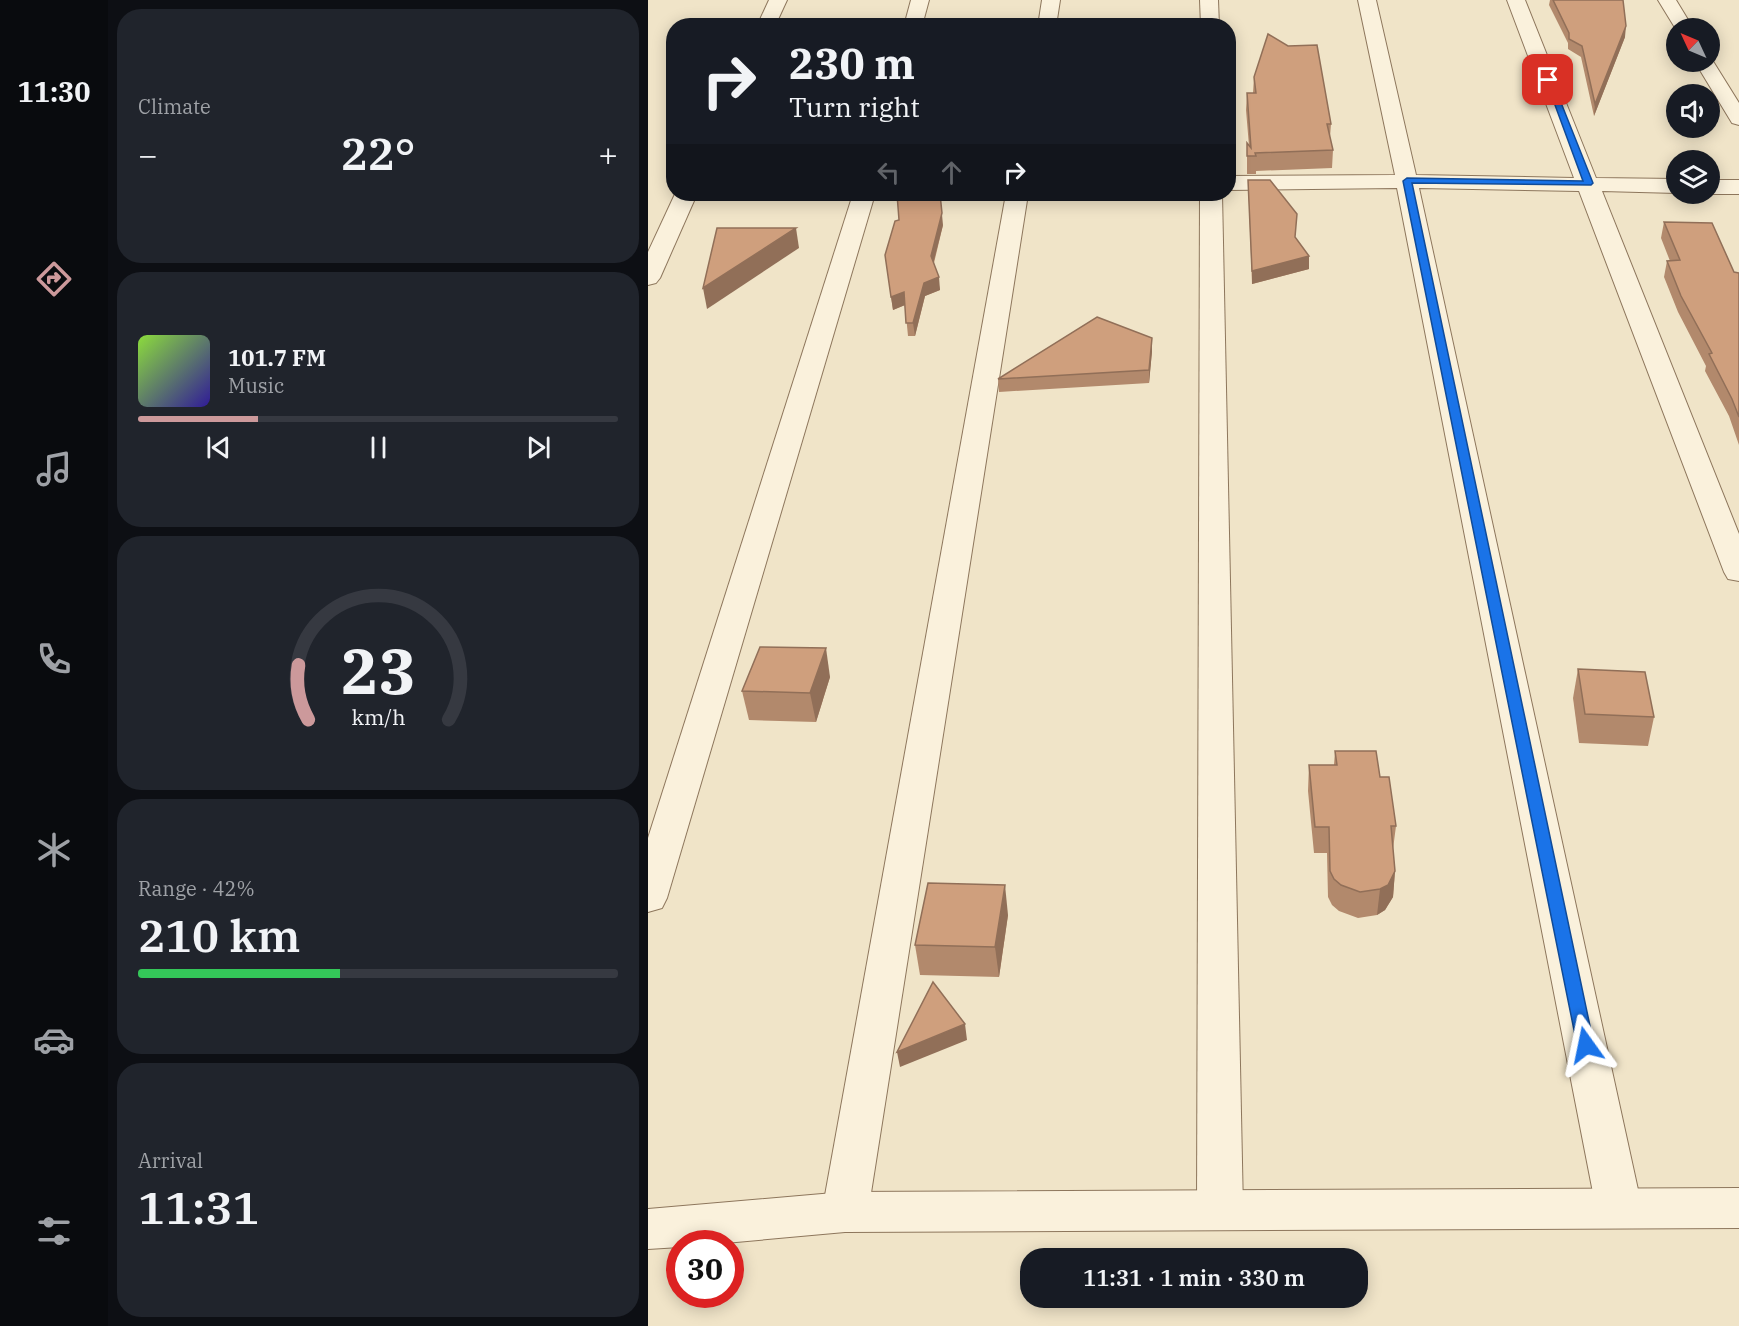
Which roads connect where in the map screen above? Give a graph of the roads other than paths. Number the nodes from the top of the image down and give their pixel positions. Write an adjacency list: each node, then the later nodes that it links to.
1 (778, 0): 8 (street)
2 (920, 0): 9 (street)
3 (1051, 0): 10 (street)
4 (1209, 0): 11 (street)
5 (1367, 0): 15 (street)
6 (1516, 0): 17 (street)
7 (1667, 0): 12 (street)
8 (770, 18)
9 (915, 18)
10 (1048, 18)
11 (1210, 18)
12 (1678, 18)
13 (1710, 72): 14 (street)
14 (1739, 119)
15 (1407, 181): 16 (street); 17 (street); 28 (street)
16 (1236, 183)
17 (1588, 183): 18 (street); 26 (street)
18 (1666, 186)
19 (1720, 187): 20 (street)
20 (1739, 188)
21 (683, 201): 25 (street)
22 (862, 201): 27 (street)
23 (1016, 201): 31 (street)
24 (1211, 201): 30 (street)
25 (648, 278)
26 (1739, 572)
27 (648, 898)
28 (1620, 1208): 29 (street); 30 (street)
29 (1739, 1208)
30 (1220, 1210): 31 (street)
31 (845, 1212): 32 (street)
32 (648, 1229)

